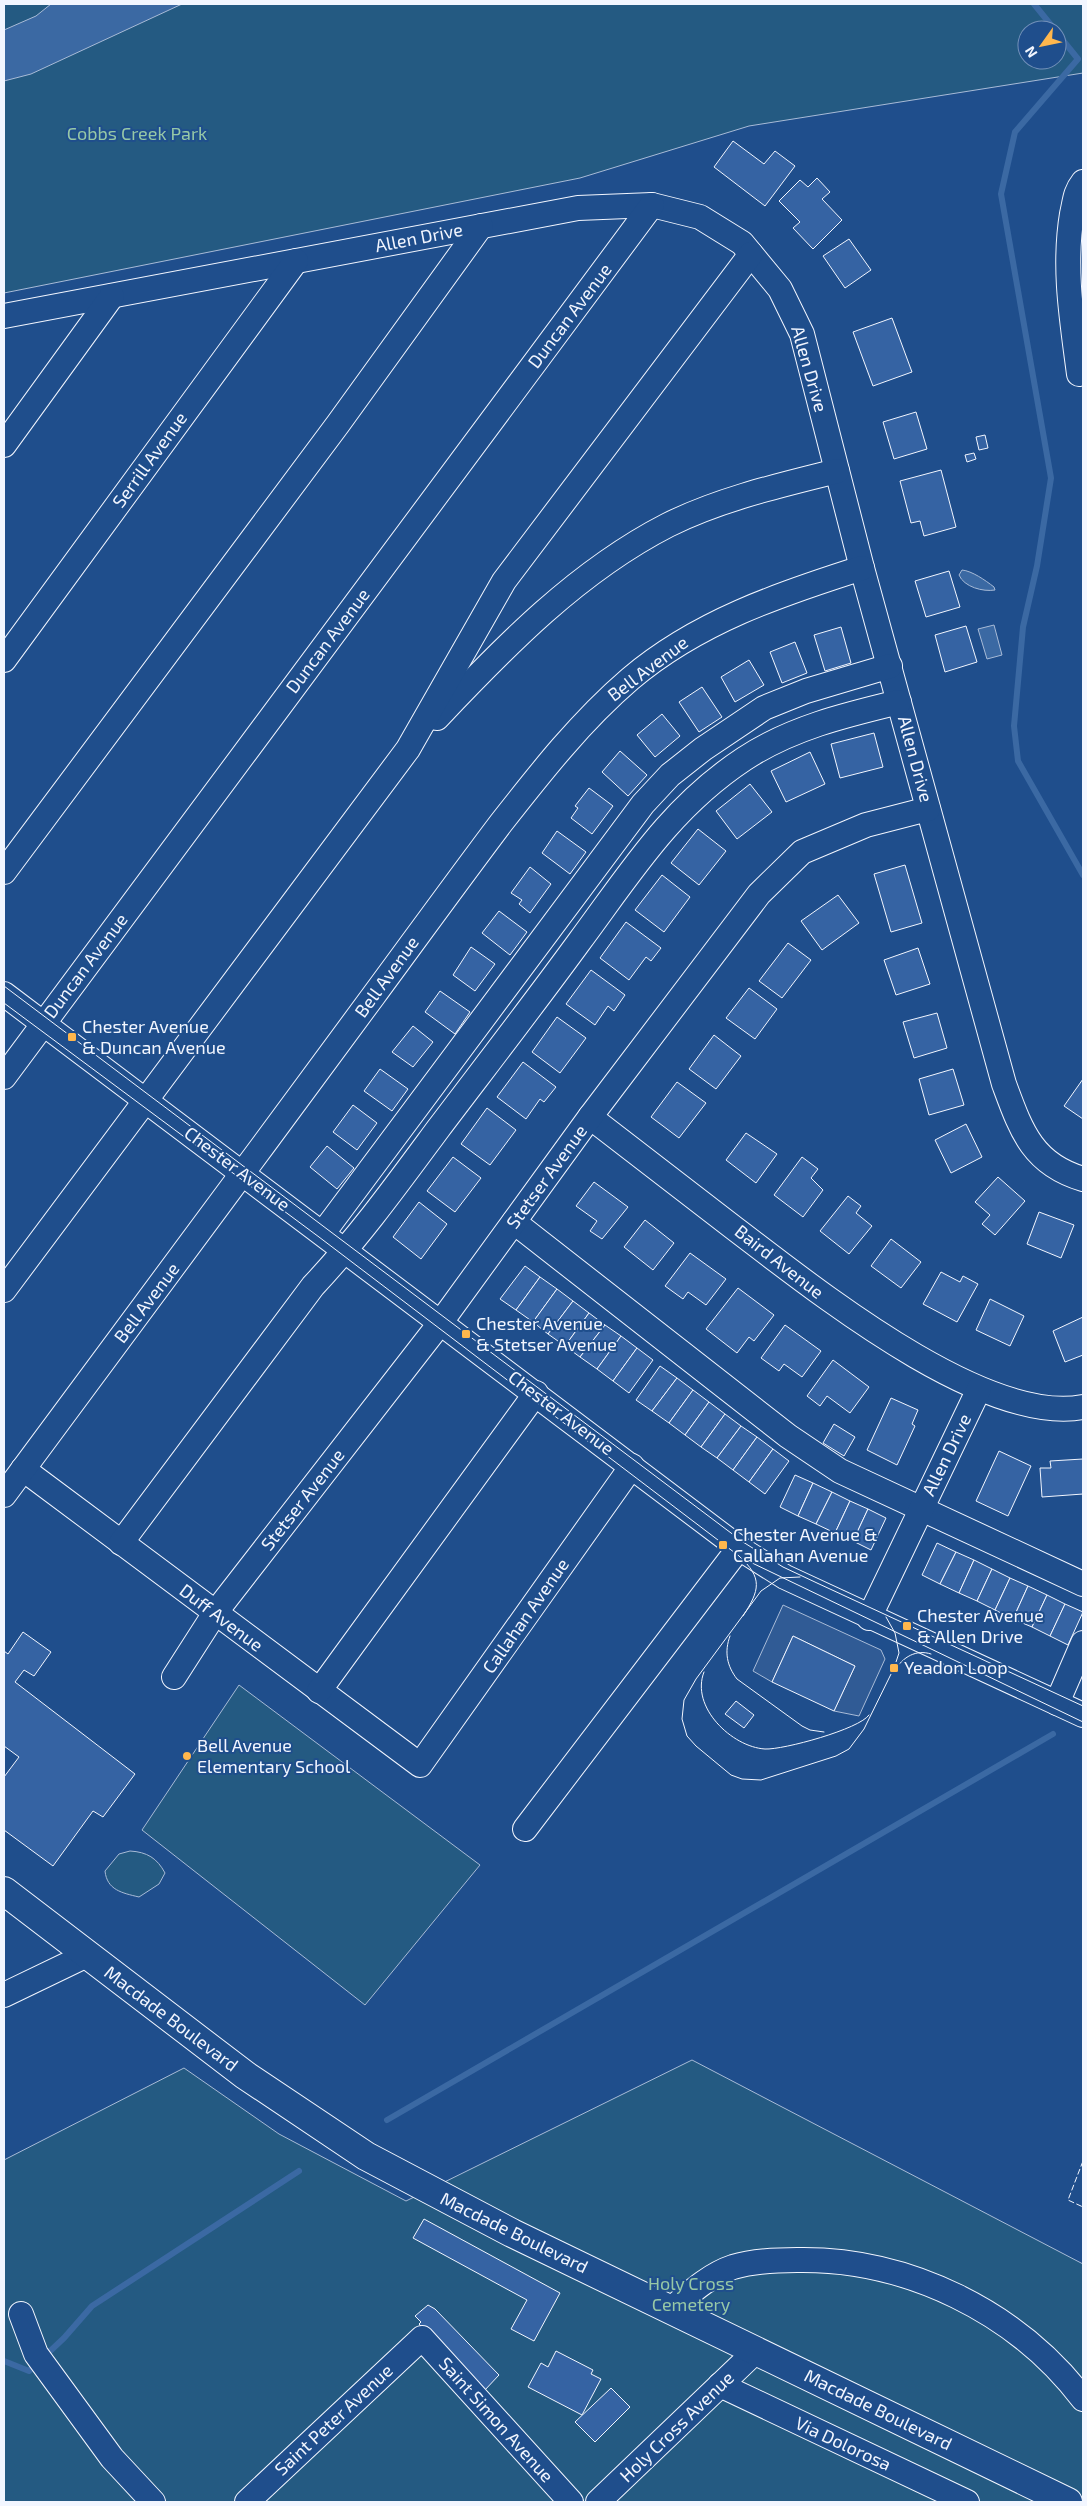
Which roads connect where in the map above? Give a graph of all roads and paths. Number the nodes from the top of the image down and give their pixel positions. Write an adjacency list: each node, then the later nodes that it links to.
1 (1083, 182): 8 (street)
2 (652, 205): 3 (street, Allen Drive); 4 (street, Allen Drive); 19 (street, Duncan Avenue)
3 (481, 226): 5 (street, Allen Drive); 17 (street)
4 (751, 254): 10 (street, Allen Drive); 15 (street)
5 (296, 260): 6 (street, Allen Drive); 12 (street, Serrill Avenue)
6 (112, 296): 7 (street, Allen Drive); 9 (street)
7 (4, 316)
8 (1079, 374)
9 (4, 445)
10 (837, 471): 11 (street, Allen Drive); 15 (street)
11 (862, 568): 13 (street, Allen Drive); 23 (street, Bell Avenue)
12 (4, 660)
13 (890, 666): 14 (street, Allen Drive); 26 (street)
14 (899, 702): 16 (street, Allen Drive); 27 (street)
15 (408, 749): 21 (street)
16 (928, 809): 22 (street, Stetser Avenue); 24 (street, Allen Drive)
17 (4, 872)
18 (4, 994): 19 (street, Chester Avenue)
19 (43, 1023): 20 (street, Duncan Avenue); 21 (street, Chester Avenue)
20 (4, 1077)
21 (147, 1101): 23 (street, Chester Avenue); 28 (street)
22 (590, 1118): 25 (street, Stetser Avenue); 30 (street, Baird Avenue)
23 (243, 1173): 26 (street, Chester Avenue); 34 (street, Bell Avenue)
24 (1083, 1179)
25 (514, 1222): 29 (street, Stetser Avenue); 36 (street)
26 (323, 1233): 27 (street, Chester Avenue)
27 (346, 1250): 29 (street, Chester Avenue); 37 (street)
28 (4, 1290)
29 (441, 1322): 31 (street, Chester Avenue); 40 (street, Stetser Avenue)
30 (979, 1389): 32 (street); 36 (street, Allen Drive)
31 (536, 1393): 33 (street, Chester Avenue); 44 (street)
32 (1083, 1407)
33 (632, 1466): 38 (street, Chester Avenue); 47 (street, Callahan Avenue)
34 (23, 1469): 35 (street, Bell Avenue); 37 (street, Duff Avenue)
35 (4, 1495)
36 (922, 1507): 39 (street); 41 (street, Allen Drive)
37 (121, 1543): 40 (street, Duff Avenue)
38 (739, 1548): 41 (street, Chester Avenue); 48 (street)
39 (1083, 1584)
40 (215, 1613): 43 (street, Stetser Avenue); 44 (street, Duff Avenue)
41 (869, 1618): 45 (street, Chester Avenue)
42 (1083, 1643): 45 (street)
43 (174, 1677)
44 (319, 1691): 47 (street, Duff Avenue)
45 (1057, 1703): 46 (street, Chester Avenue)
46 (1083, 1715)
47 (420, 1766)
48 (525, 1829)
49 (4, 1891): 50 (main road, Macdade Boulevard)
50 (87, 1955): 51 (street); 52 (main road, Macdade Boulevard)
51 (4, 1995)
52 (670, 2310): 55 (main road, Macdade Boulevard); 57 (street)
53 (21, 2314): 58 (street)
54 (422, 2338): 59 (street, Saint Peter Avenue); 60 (street, Saint Simon Avenue)
55 (756, 2351): 56 (street, Holy Cross Avenue); 63 (main road, Macdade Boulevard)
56 (720, 2385): 61 (street, Holy Cross Avenue); 62 (street, Via Dolorosa)
57 (1083, 2399)
58 (152, 2502)
59 (247, 2502)
60 (570, 2502)
61 (598, 2502)
62 (967, 2502)
63 (1068, 2502)

